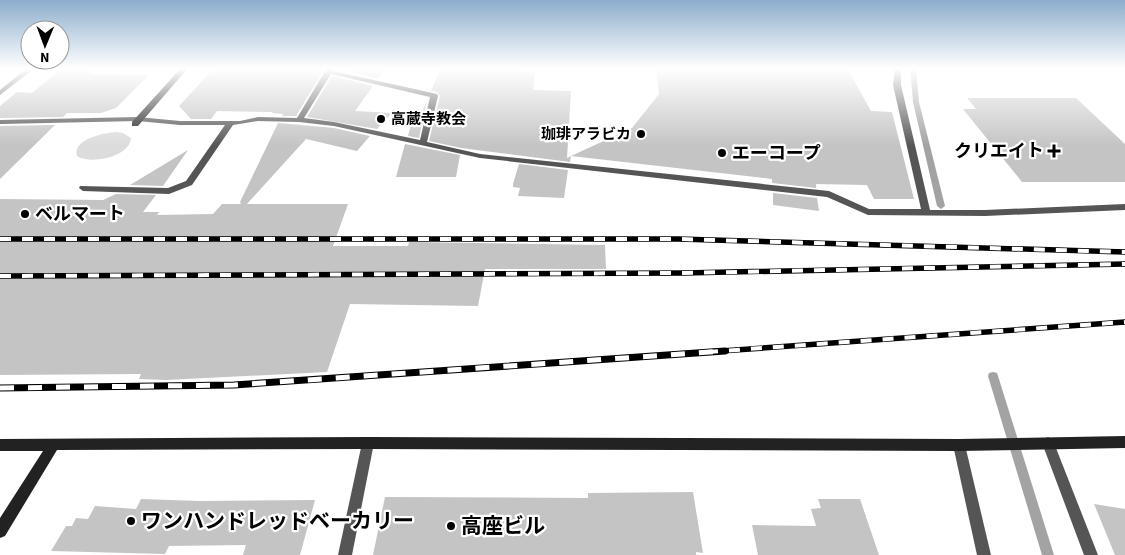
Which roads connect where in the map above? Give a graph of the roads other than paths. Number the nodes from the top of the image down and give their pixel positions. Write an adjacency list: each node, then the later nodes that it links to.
1 (162, 94): 7 (street)
2 (315, 94): 5 (street)
3 (426, 94): 9 (street)
4 (899, 94): 12 (street)
5 (299, 120): 8 (street); 9 (street)
6 (0, 122): 7 (street)
7 (137, 122): 8 (street)
8 (231, 122): 10 (street)
9 (423, 144): 12 (street)
10 (83, 188)
11 (1125, 207): 12 (street)
12 (926, 213)
13 (1125, 442): 15 (street)
14 (368, 443): 17 (street); 18 (street); 20 (street)
15 (1041, 443): 18 (street); 22 (street)
16 (0, 445): 17 (street)
17 (54, 445): 19 (street)
18 (959, 445): 21 (street)
19 (0, 530)
20 (345, 555)
21 (984, 555)
22 (1091, 555)

